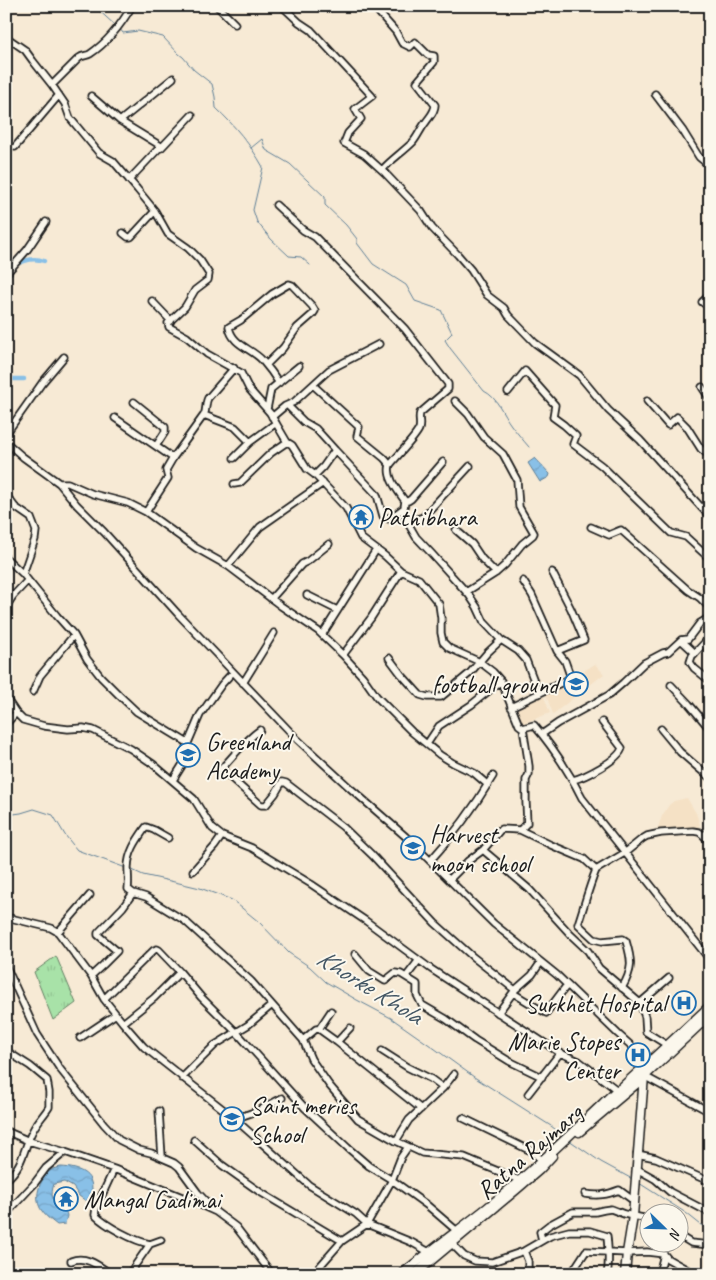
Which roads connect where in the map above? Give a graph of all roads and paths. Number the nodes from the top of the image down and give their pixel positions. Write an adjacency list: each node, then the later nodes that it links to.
1 (132, 6): 8 (street)
2 (217, 6): 5 (street)
3 (282, 6): 17 (street)
4 (373, 6): 17 (street)
5 (235, 24)
6 (6, 37): 8 (street)
7 (173, 78): 13 (street)
8 (52, 85): 10 (street)
9 (655, 94): 16 (street)
10 (59, 95): 14 (street); 18 (street)
11 (91, 96): 13 (street)
12 (192, 116): 15 (street)
13 (120, 121): 15 (street)
14 (15, 147)
15 (161, 148): 18 (street)
16 (710, 166)
17 (385, 174): 66 (street)
18 (129, 180): 20 (street)
19 (276, 205): 56 (street)
20 (155, 211): 22 (street); 27 (street)
21 (46, 222): 23 (street)
22 (123, 233)
23 (6, 274)
24 (710, 295): 26 (street)
25 (152, 301): 27 (street)
26 (710, 308)
27 (171, 321): 32 (street)
28 (380, 344): 34 (street)
29 (64, 357): 46 (street)
30 (266, 365): 30 (street); 33 (street)
31 (299, 366): 33 (street)
32 (234, 368): 42 (street); 43 (street)
33 (279, 383): 42 (street)
34 (313, 385): 41 (street); 56 (street)
35 (702, 386): 37 (street)
36 (508, 392): 73 (street)
37 (710, 399)
38 (455, 400): 76 (street)
39 (647, 401): 52 (street)
40 (134, 402): 50 (street)
41 (288, 406): 45 (street); 51 (street)
42 (266, 409): 45 (street)
43 (204, 415): 48 (street); 53 (street)
44 (115, 418): 50 (street)
45 (274, 420): 48 (street); 49 (street)
46 (6, 434)
47 (6, 442): 59 (street)
48 (250, 442): 54 (street)
49 (287, 442): 58 (street); 61 (street)
50 (156, 446): 53 (street)
51 (335, 450): 58 (street); 64 (street)
52 (710, 456)
53 (173, 458): 65 (street)
54 (234, 458)
55 (443, 462): 63 (street)
56 (390, 465): 63 (street)
57 (470, 466): 67 (street)
58 (314, 475): 60 (street)
59 (59, 483): 65 (street); 99 (street)
60 (323, 483): 71 (street); 74 (street)
61 (234, 484)
62 (6, 496): 78 (street)
63 (405, 501): 64 (street)
64 (404, 508): 67 (street)
65 (146, 512): 74 (street)
66 (710, 517)
67 (405, 518): 81 (street)
68 (591, 527): 85 (street)
69 (456, 530): 76 (street)
70 (329, 544): 83 (street)
71 (376, 550): 75 (street); 86 (street)
72 (6, 558): 78 (street)
73 (710, 559)
74 (228, 566): 83 (street)
75 (401, 571): 96 (street); 98 (street)
76 (496, 572): 81 (street)
77 (552, 572): 94 (street)
78 (23, 574): 79 (street)
79 (28, 580): 84 (street); 89 (street)
80 (523, 581): 94 (street)
81 (466, 592): 92 (street)
82 (307, 595): 86 (street)
83 (271, 598): 90 (street)
84 (6, 607)
85 (710, 608)
86 (337, 610): 90 (street)
87 (710, 617): 93 (street)
88 (274, 633): 102 (street)
89 (74, 635): 104 (street); 116 (street)
90 (322, 635): 96 (street)
91 (710, 637): 95 (street)
92 (501, 640): 98 (street); 105 (street)
93 (682, 640): 95 (street); 115 (street)
94 (557, 651): 105 (street)
95 (694, 652): 101 (street)
96 (343, 655): 117 (street)
97 (389, 658): 98 (street)
98 (480, 662): 100 (street)
99 (233, 672): 102 (street); 116 (street)
100 (501, 681): 107 (street); 117 (street)
101 (710, 681)
102 (243, 683): 131 (street)
103 (671, 686): 113 (street)
104 (33, 692)
105 (539, 694): 107 (street)
106 (6, 698): 108 (street)
107 (511, 707): 111 (street)
108 (16, 713): 110 (street); 120 (street)
109 (602, 722): 121 (street)
110 (6, 724)
111 (523, 728): 115 (street); 123 (street)
112 (661, 729): 119 (street)
113 (710, 729)
114 (260, 730): 150 (street)
115 (542, 734): 121 (street)
116 (188, 743): 120 (street)
117 (427, 744): 122 (street)
118 (493, 776): 122 (street)
119 (710, 778)
120 (174, 780): 126 (street)
121 (573, 780): 130 (street)
122 (488, 785): 131 (street)
123 (520, 830): 129 (street); 132 (street)
124 (710, 832): 125 (street)
125 (704, 835): 128 (street); 130 (street)
126 (222, 836): 133 (street); 140 (street)
127 (168, 838): 135 (street)
128 (710, 842)
129 (482, 850): 134 (street); 149 (street)
130 (626, 852): 132 (street); 141 (street)
131 (430, 861): 134 (street)
132 (596, 870): 149 (street)
133 (193, 871)
134 (450, 880): 142 (street)
135 (133, 893): 145 (street); 153 (street)
136 (90, 895): 138 (street)
137 (6, 917): 138 (street)
138 (58, 932): 145 (street)
139 (355, 954): 146 (street)
140 (419, 960): 146 (street); 156 (street)
141 (710, 960)
142 (541, 962): 148 (street); 150 (street)
143 (6, 966): 194 (street)
144 (180, 972): 151 (street); 159 (street); 162 (street)
145 (91, 976): 151 (street)
146 (406, 977): 173 (street)
147 (669, 978): 152 (street)
148 (567, 985): 150 (street); 170 (street)
149 (622, 988): 152 (street)
150 (514, 992): 156 (street)
151 (104, 999): 157 (street)
152 (640, 1003): 166 (street)
153 (272, 1005): 162 (street); 164 (street)
154 (710, 1006): 166 (main road)
155 (331, 1011): 161 (street)
156 (498, 1013): 169 (street)
157 (116, 1014): 159 (street); 163 (street)
158 (710, 1015): 170 (main road, Ratna Rajmarg)
159 (123, 1023): 174 (street)
160 (350, 1028): 165 (street)
161 (319, 1029): 164 (street); 165 (street)
162 (235, 1032): 174 (street); 199 (street)
163 (80, 1038)
164 (303, 1040): 189 (street)
165 (337, 1042): 180 (street)
166 (667, 1045): 170 (main road)
167 (8, 1052): 188 (street)
168 (382, 1052): 176 (street)
169 (560, 1053): 173 (street); 177 (street)
170 (652, 1065): 172 (main road, Ratna Rajmarg); 175 (main road)
171 (454, 1074): 176 (street)
172 (644, 1076): 175 (main road, Ratna Rajmarg); 182 (street); 193 (main road)
173 (542, 1077): 178 (street)
174 (182, 1078): 184 (street)
175 (632, 1082): 177 (main road); 186 (main road, Ratna Rajmarg)
176 (443, 1088): 180 (street)
177 (617, 1090): 186 (main road)
178 (528, 1094)
179 (282, 1098): 184 (street)
180 (421, 1109): 189 (street)
181 (159, 1111): 194 (street)
182 (710, 1112)
183 (463, 1118): 195 (street)
184 (234, 1119): 209 (street)
185 (6, 1131): 188 (street)
186 (570, 1138): 190 (main road, Ratna Rajmarg)
187 (194, 1140): 213 (street)
188 (29, 1141): 192 (street); 198 (street)
189 (396, 1141): 191 (street)
190 (559, 1146): 195 (main road, Ratna Rajmarg); 216 (main road, Ratna Rajmarg)
191 (408, 1147): 199 (street); 200 (street)
192 (65, 1152): 196 (street); 206 (street)
193 (638, 1154): 197 (main road); 201 (street)
194 (162, 1157): 204 (street)
195 (542, 1160): 200 (main road, Ratna Rajmarg)
196 (114, 1169): 204 (street); 215 (street)
197 (637, 1170): 203 (main road); 205 (street)
198 (6, 1180)
199 (392, 1180): 209 (street); 210 (street)
200 (519, 1180): 210 (main road, Ratna Rajmarg)
201 (710, 1180)
202 (585, 1194): 203 (street)
203 (634, 1201): 207 (main road)
204 (216, 1212): 226 (street)
205 (710, 1213)
206 (6, 1214)
207 (633, 1216): 208 (street); 212 (street); 221 (main road)
208 (638, 1217)
209 (367, 1224): 213 (street); 219 (street)
210 (457, 1231): 219 (main road, Ratna Rajmarg)
211 (161, 1240): 215 (street)
212 (542, 1240): 218 (street); 220 (street)
213 (342, 1241): 227 (street)
214 (688, 1241): 217 (street)
215 (150, 1244): 225 (street)
216 (452, 1244): 218 (street); 229 (main road, Ratna Rajmarg)
217 (710, 1245)
218 (524, 1251): 230 (street)
219 (429, 1252): 228 (main road, Ratna Rajmarg)
220 (608, 1252): 221 (street); 231 (street); 232 (street)
221 (627, 1253): 222 (street); 233 (main road)
222 (664, 1254): 234 (street); 235 (street)
223 (71, 1261): 224 (street)
224 (111, 1274)
225 (129, 1274)
226 (272, 1274)
227 (313, 1274)
228 (402, 1274)
229 (415, 1274)
230 (528, 1274)
231 (571, 1274)
232 (606, 1274)
233 (625, 1274)
234 (659, 1274)
235 (695, 1274)

